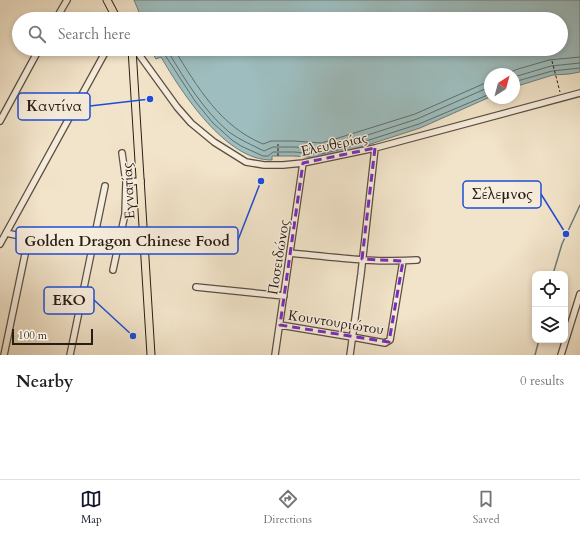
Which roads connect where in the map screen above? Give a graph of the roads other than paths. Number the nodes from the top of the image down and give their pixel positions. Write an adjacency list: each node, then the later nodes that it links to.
1 (67, 0): 3 (street)
2 (107, 0): 4 (main road)
3 (60, 12)
4 (113, 12)
5 (35, 56): 10 (street)
6 (103, 56): 17 (street)
7 (132, 56): 14 (main road, Εγνατίας)
8 (140, 56): 13 (street, Ελευθερίας)
9 (580, 93): 11 (street, Ελευθερίας)
10 (0, 121)
11 (375, 148): 13 (street, Ελευθερίας); 20 (street)
12 (122, 153): 15 (street)
13 (303, 164): 19 (street, Ποσειδώνος)
14 (140, 181): 15 (street); 31 (main road, Εγνατίας)
15 (126, 182): 23 (street)
16 (105, 186): 30 (street)
17 (6, 233): 18 (street); 29 (street)
18 (0, 244)
19 (290, 253): 20 (street); 26 (street, Ποσειδώνος)
20 (362, 259): 22 (street); 28 (street)
21 (417, 260): 22 (street)
22 (403, 261): 28 (street, Κουντουριώτου)
23 (113, 270)
24 (196, 287): 26 (street)
25 (580, 294): 34 (street)
26 (284, 296): 27 (street, Ποσειδώνος)
27 (280, 326): 28 (street, Κουντουριώτου); 32 (street, Ποσειδώνος)
28 (352, 337): 33 (street)
29 (4, 355)
30 (70, 355)
31 (151, 355)
32 (275, 355)
33 (350, 355)
34 (561, 355)

